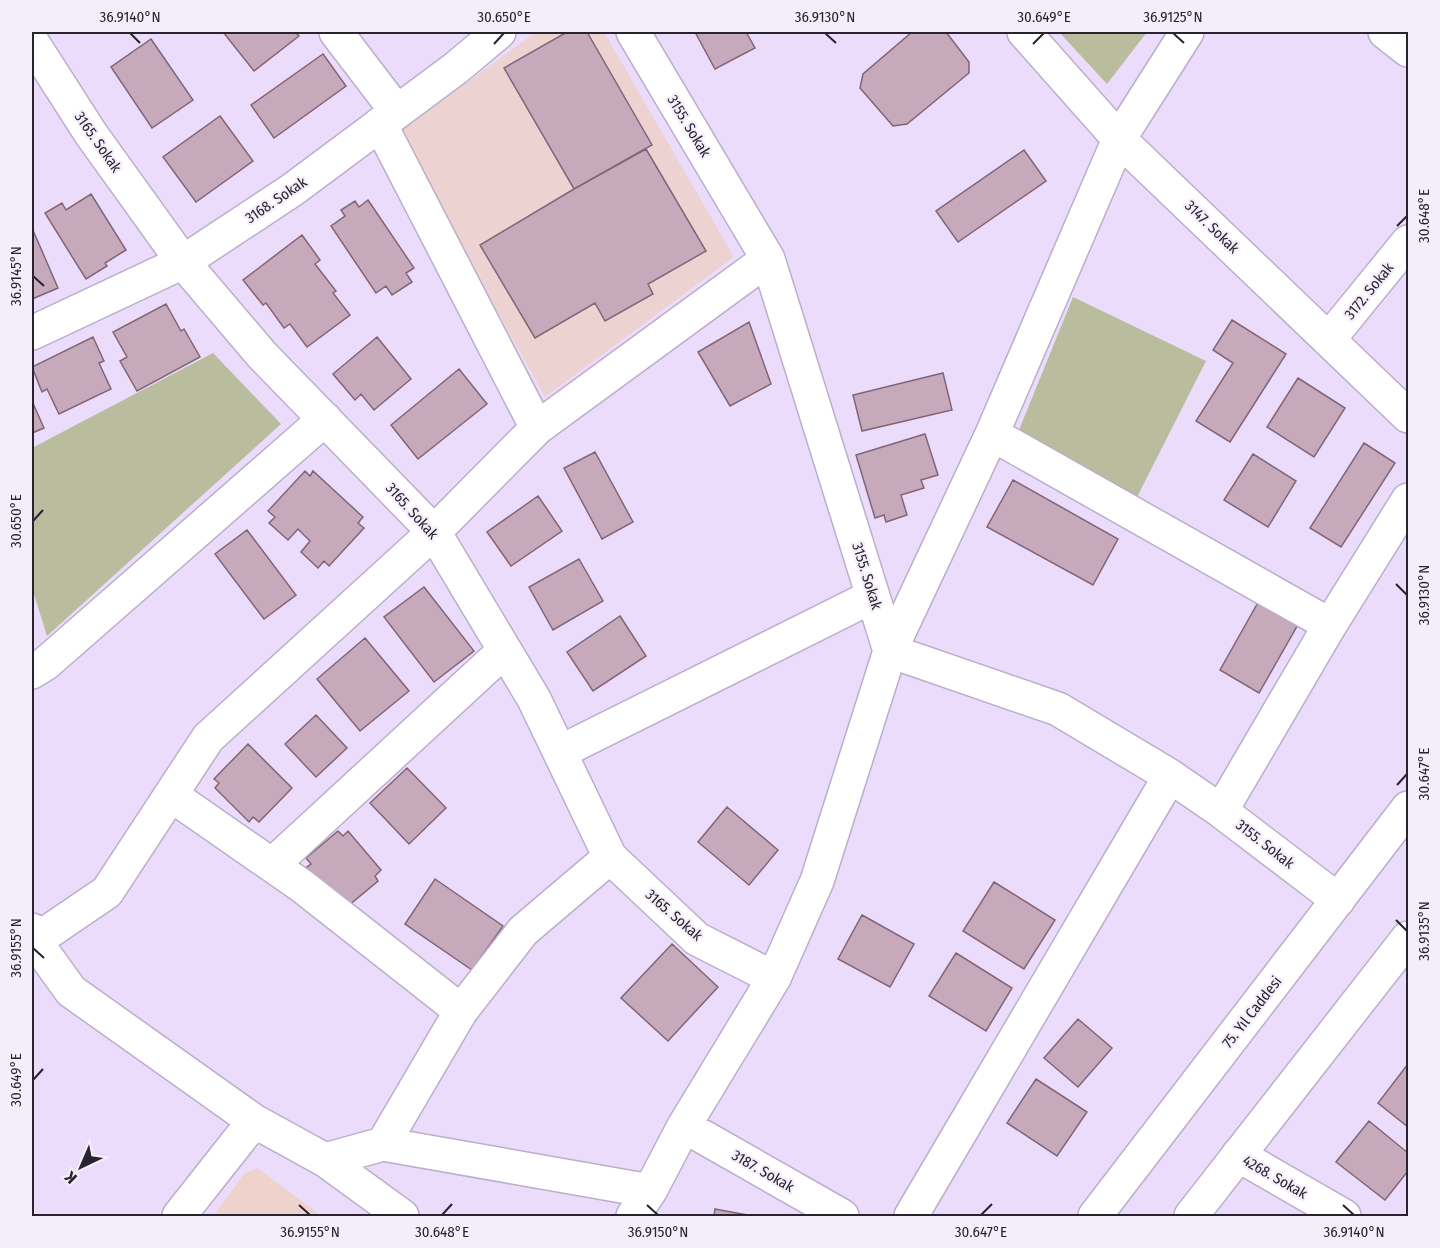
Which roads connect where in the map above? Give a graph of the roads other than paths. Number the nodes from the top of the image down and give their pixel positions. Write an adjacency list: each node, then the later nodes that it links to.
1 (336, 32): 9 (street)
2 (499, 32): 9 (street, 3168. Sokak)
3 (633, 32): 12 (street, 3155. Sokak)
4 (1024, 32): 10 (street, 3147. Sokak)
5 (1187, 32): 10 (street)
6 (1385, 32): 8 (street)
7 (32, 42): 13 (street, 3165. Sokak)
8 (1408, 50)
9 (389, 118): 13 (street, 3168. Sokak); 18 (street)
10 (1119, 139): 15 (street, 3147. Sokak); 19 (street)
11 (1408, 242): 15 (street, 3172. Sokak)
12 (768, 259): 18 (street); 22 (street, 3155. Sokak)
13 (183, 262): 14 (street, 3168. Sokak); 17 (street, 3165. Sokak)
14 (32, 333)
15 (1329, 339): 16 (street, 3147. Sokak)
16 (1408, 416)
17 (325, 419): 21 (street, 3165. Sokak); 26 (street)
18 (537, 428): 21 (street)
19 (992, 434): 23 (street); 25 (street)
20 (1408, 500): 23 (street)
21 (434, 532): 24 (street, 3165. Sokak); 29 (street)
22 (873, 596): 25 (street, 3155. Sokak); 27 (street)
23 (1330, 625): 31 (street)
24 (504, 651): 27 (street, 3165. Sokak); 33 (street)
25 (890, 651): 28 (street, 3155. Sokak); 37 (street)
26 (32, 672)
27 (560, 752): 32 (street, 3165. Sokak)
28 (1170, 776): 31 (street, 3155. Sokak); 48 (street)
29 (171, 795): 33 (street); 35 (street)
30 (1408, 808): 34 (street, 75. Yıl Caddesi)
31 (1221, 811): 34 (street, 3155. Sokak)
32 (610, 857): 37 (street, 3165. Sokak); 38 (street)
33 (272, 865): 38 (street)
34 (1338, 900): 49 (street, 75. Yıl Caddesi)
35 (33, 936): 39 (street)
36 (1408, 938): 42 (street)
37 (774, 978): 40 (street)
38 (461, 1011): 41 (street)
39 (254, 1121): 43 (street); 45 (street)
40 (684, 1126): 44 (street); 47 (street, 3187. Sokak)
41 (383, 1144): 43 (street); 44 (street)
42 (1238, 1155): 50 (street); 51 (street, 4268. Sokak)
43 (325, 1160): 46 (street)
44 (642, 1204)
45 (179, 1216)
46 (402, 1216)
47 (842, 1216)
48 (911, 1216)
49 (1095, 1216)
50 (1191, 1216)
51 (1344, 1216)

